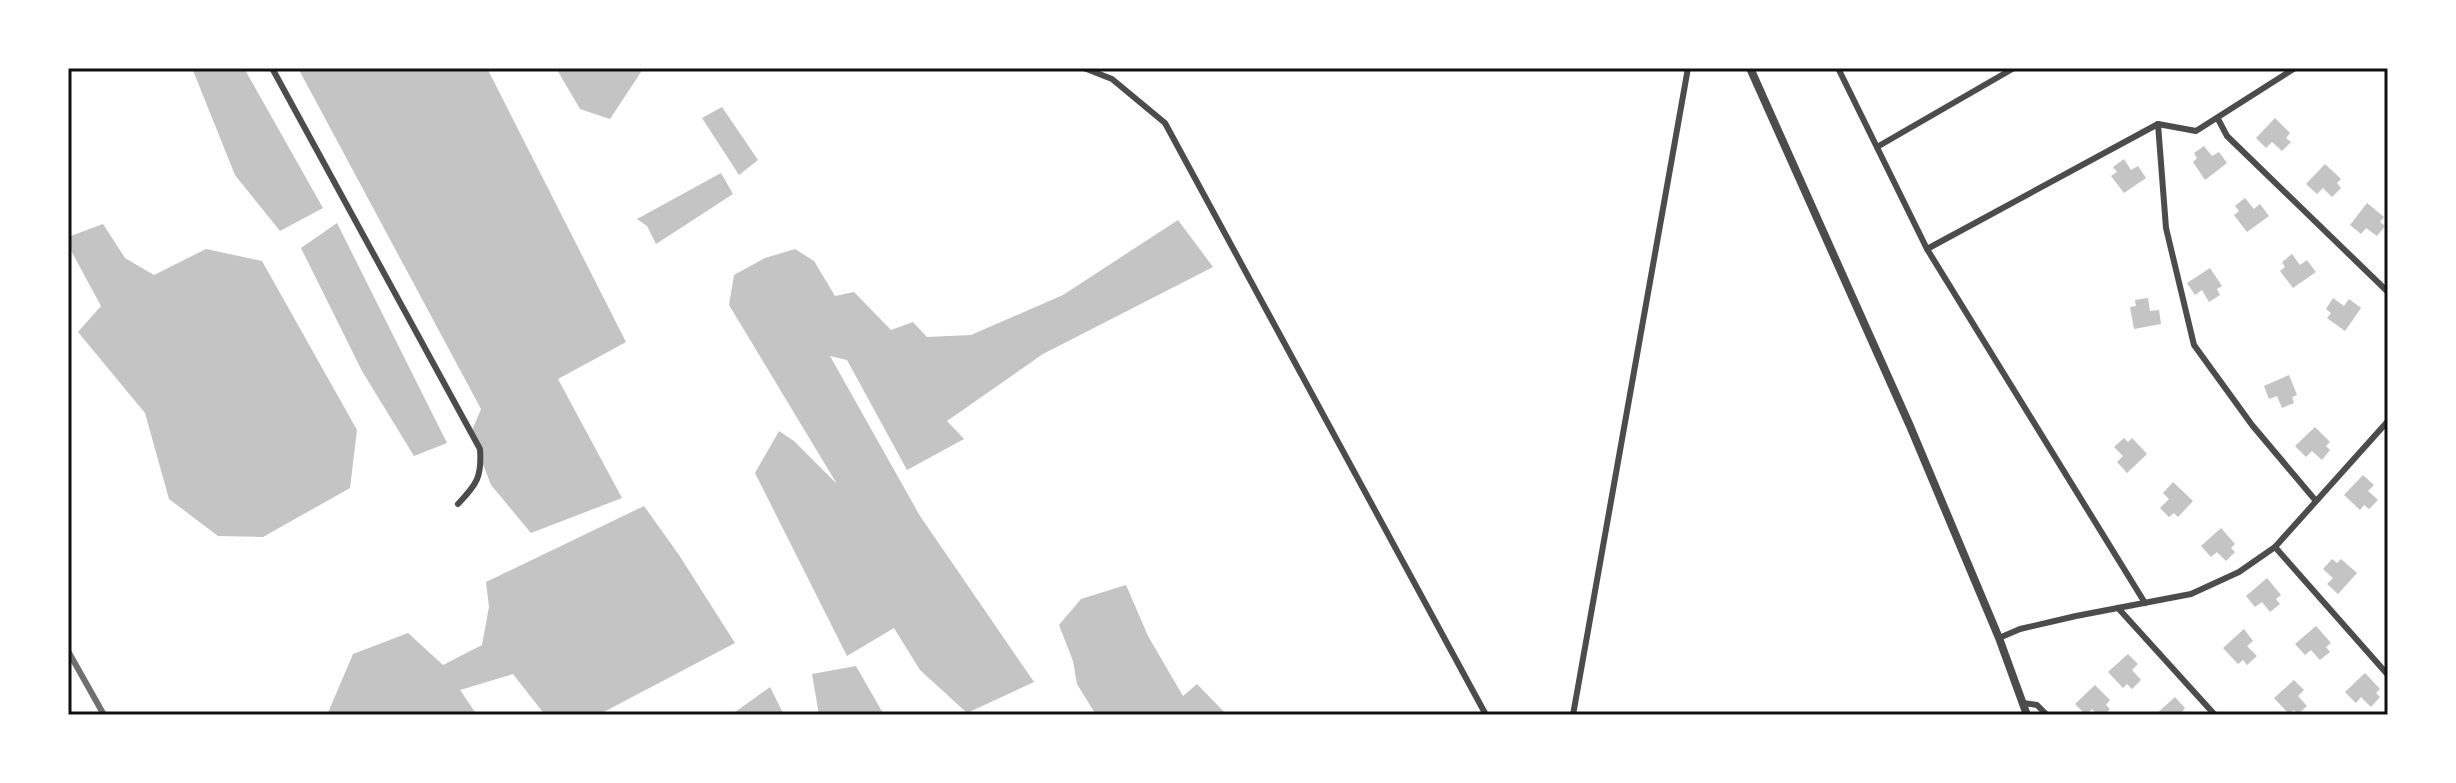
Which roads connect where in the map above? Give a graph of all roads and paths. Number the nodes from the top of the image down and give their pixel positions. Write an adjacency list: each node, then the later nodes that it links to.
1 (272, 68): 15 (lane)
2 (1084, 68): 22 (lane)
3 (1688, 68): 23 (lane)
4 (1750, 68): 19 (street)
5 (1838, 68): 10 (lane)
6 (2014, 68): 10 (lane)
7 (2292, 68): 8 (lane)
8 (2218, 119): 9 (lane); 12 (lane)
9 (2158, 124): 11 (lane); 14 (lane)
10 (1877, 147): 11 (lane)
11 (1927, 249): 17 (lane)
12 (2388, 292)
13 (2388, 421): 14 (lane)
14 (2316, 501): 16 (lane)
15 (458, 504)
16 (2275, 547): 17 (lane); 20 (lane)
17 (2145, 603): 18 (lane)
18 (2118, 608): 19 (lane); 26 (lane)
19 (1999, 638): 21 (street)
20 (2388, 675)
21 (2023, 703): 24 (street); 25 (lane)
22 (1486, 715)
23 (1573, 715)
24 (2027, 715)
25 (2047, 715)
26 (2215, 715)

